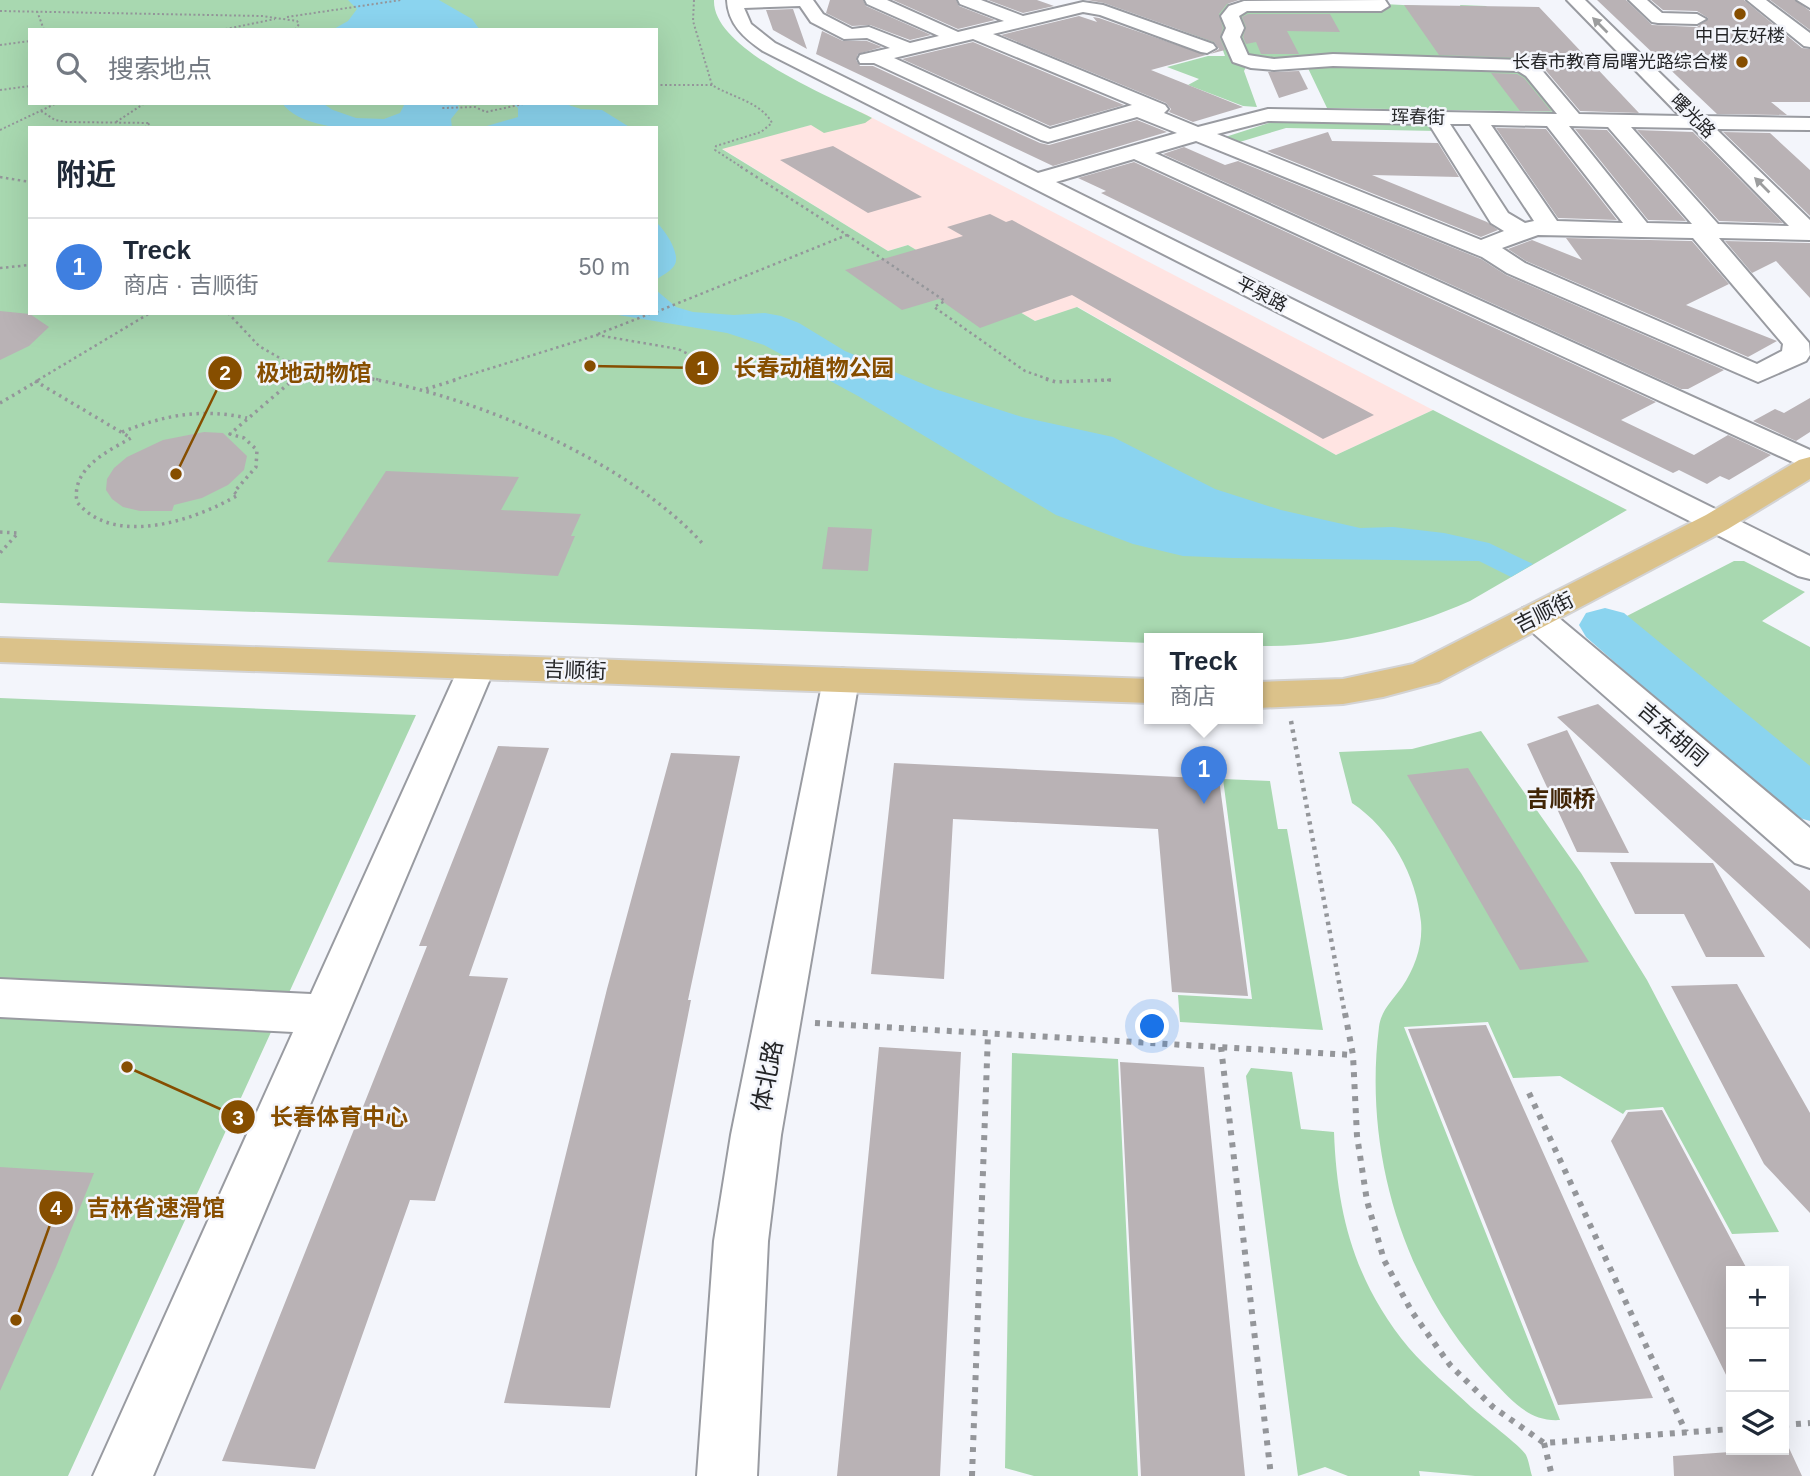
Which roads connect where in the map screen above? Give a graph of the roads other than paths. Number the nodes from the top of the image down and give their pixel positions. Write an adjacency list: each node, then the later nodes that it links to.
1 (873, 0): 14 (street)
2 (908, 0): 14 (street)
3 (966, 0): 13 (street)
4 (1377, 0): 22 (street)
5 (1575, 0): 24 (street, 曙光路, one-way to 5)
6 (1637, 0): 7 (street)
7 (1674, 0)
8 (1755, 0): 15 (street)
9 (1805, 0): 11 (street)
10 (735, 1): 17 (street); 19 (street, 平泉路)
11 (1810, 3)
12 (1049, 8): 13 (street); 16 (street)
13 (1021, 22): 14 (street)
14 (971, 34): 17 (street); 26 (street)
15 (1809, 41)
16 (1207, 48)
17 (908, 50): 18 (street)
18 (877, 57): 19 (street); 26 (street)
19 (837, 67): 32 (street, 平泉路)
20 (1436, 118): 21 (street, 珲春街); 26 (street, 珲春街); 28 (street)
21 (1476, 118): 22 (street, 珲春街); 33 (street)
22 (1563, 120): 23 (street, 珲春街); 34 (street)
23 (1614, 121): 24 (street, 珲春街); 36 (street)
24 (1698, 122): 25 (street, 珲春街); 37 (street, 曙光路, one-way to 24)
25 (1810, 124)
26 (1201, 133): 30 (street, 珲春街); 31 (street)
27 (1297, 135): 28 (street)
28 (1449, 139): 35 (street)
29 (1275, 142): 31 (street)
30 (1136, 152): 32 (street, 珲春街); 41 (street)
31 (1242, 152): 38 (street)
32 (1036, 181): 43 (street, 平泉路)
33 (1550, 228): 34 (street); 35 (street)
34 (1640, 229): 36 (street)
35 (1522, 231): 38 (street)
36 (1705, 231): 37 (street); 39 (street)
37 (1810, 233)
38 (1481, 248): 39 (street)
39 (1777, 365): 40 (street)
40 (1810, 378)
41 (1810, 461)
42 (1810, 466): 43 (main road, 吉顺街)
43 (1717, 522): 44 (street, 平泉路); 45 (main road, 吉顺街)
44 (1810, 569)
45 (1535, 616): 50 (main road, 吉顺街); 51 (street, 吉东胡同)
46 (0, 650): 47 (main road, 吉顺街)
47 (477, 667): 48 (main road, 吉顺街); 53 (street)
48 (841, 680): 49 (main road, 吉顺街); 55 (street, 体北路)
49 (1144, 691)
50 (1272, 695)
51 (1810, 852)
52 (0, 998): 53 (street)
53 (325, 1014): 54 (street)
54 (123, 1476)
55 (727, 1476)

